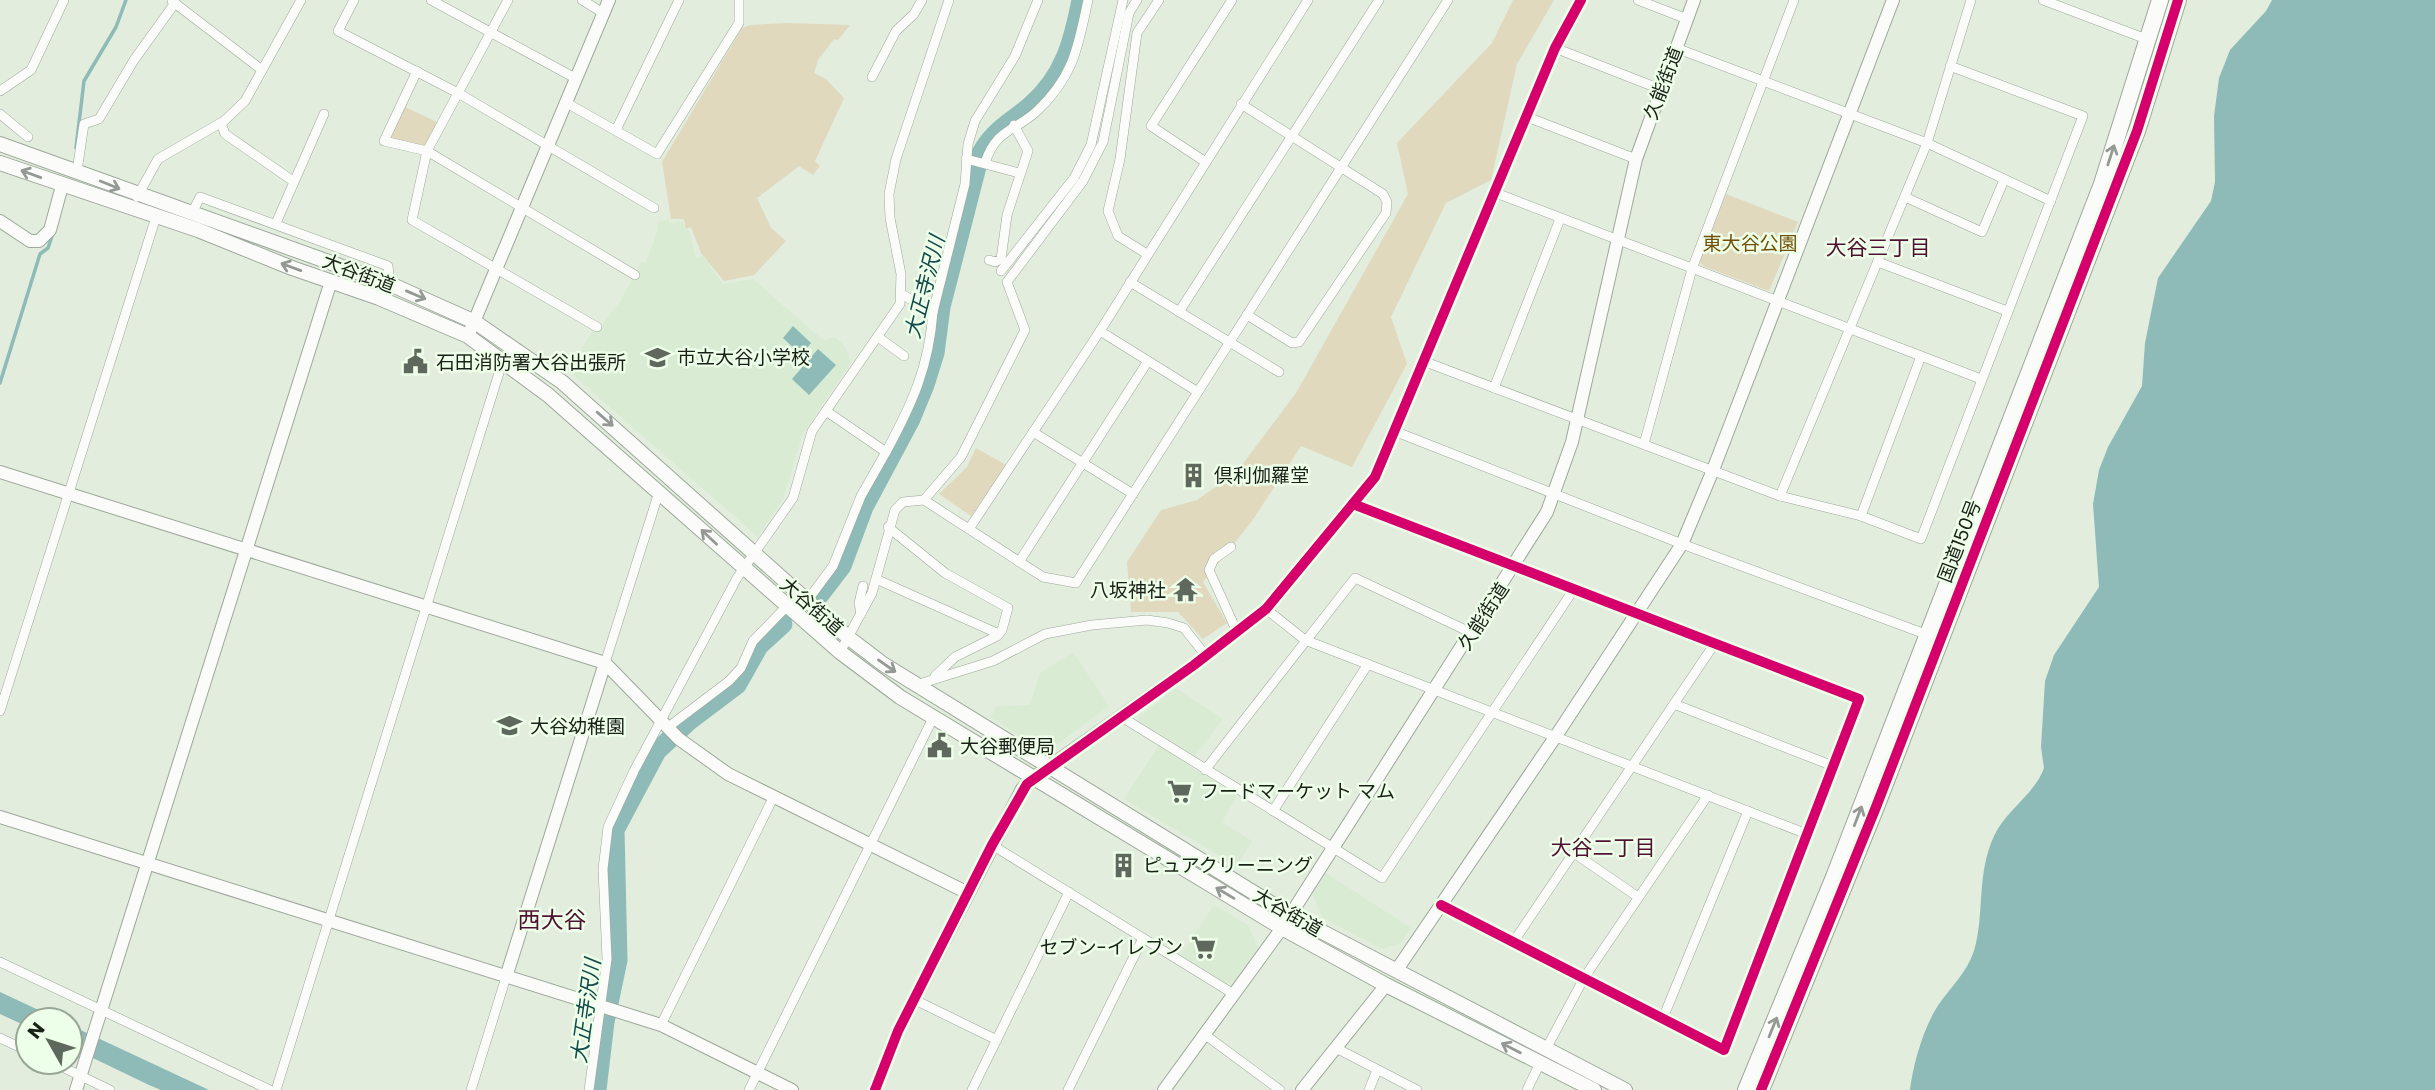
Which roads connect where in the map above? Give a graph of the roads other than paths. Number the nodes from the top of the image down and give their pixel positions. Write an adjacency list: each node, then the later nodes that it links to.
1 (64, 0): 45 (street)
2 (301, 0): 39 (street)
3 (354, 0): 40 (street)
4 (431, 0): 33 (street)
5 (508, 0): 33 (street)
6 (582, 0): 31 (street)
7 (608, 0): 31 (street)
8 (679, 0): 55 (street)
9 (739, 0): 55 (street)
10 (922, 0): 41 (street)
11 (949, 0): 95 (street)
12 (1038, 0): 62 (street)
13 (1088, 0): 54 (street)
14 (1123, 0): 90 (street)
15 (1137, 0): 131 (street)
16 (1159, 0): 85 (street)
17 (1232, 0): 64 (street)
18 (1308, 0): 48 (street)
19 (1379, 0): 56 (street)
20 (1581, 0): 36 (street)
21 (1638, 0): 32 (street)
22 (1694, 0): 32 (street, 久能街道)
23 (1794, 0): 43 (street)
24 (1893, 0): 51 (street)
25 (1971, 0): 38 (street)
26 (2043, 0): 34 (street)
27 (2160, 0): 34 (highway)
28 (2179, 0): 35 (highway, 国道150号)
29 (173, 1): 39 (street); 68 (street)
30 (1443, 2): 67 (street)
31 (603, 13): 42 (street)
32 (1687, 19): 37 (street, 久能街道)
33 (491, 32): 42 (street); 46 (street)
34 (2149, 40): 35 (street); 155 (highway, 国道150号, one-way to 34)
35 (2165, 45): 237 (highway, 国道150号)
36 (1555, 48): 44 (street); 52 (street)
37 (1676, 48): 43 (street); 44 (street, 久能街道)
38 (1950, 66): 58 (street); 75 (street)
39 (262, 70): 53 (street)
40 (417, 71): 46 (street); 61 (street)
41 (872, 77)
42 (575, 78): 47 (street)
43 (1763, 82): 51 (street); 89 (street)
44 (1660, 89): 63 (street, 久能街道)
45 (0, 91)
46 (458, 93): 60 (street); 61 (street)
47 (565, 102): 55 (street); 60 (street)
48 (1241, 104): 56 (street); 64 (street)
49 (0, 114): 57 (street)
50 (324, 114): 71 (street)
51 (1849, 114): 58 (street); 96 (street)
52 (1527, 117): 63 (street); 73 (street)
53 (221, 123): 71 (street); 76 (street)
54 (1014, 125): 66 (street); 69 (street)
55 (616, 130)
56 (1292, 136): 67 (street); 99 (street)
57 (28, 137)
58 (1927, 143): 70 (street); 74 (street)
59 (0, 144): 68 (main road, 大谷街道)
60 (548, 146): 77 (street); 78 (street)
61 (427, 151): 77 (street); 88 (street)
62 (968, 159): 66 (street); 98 (street)
63 (1636, 159): 84 (street, 久能街道)
64 (1204, 161): 85 (street)
65 (0, 163): 72 (main road, 大谷街道, one-way to 65)
66 (984, 163): 69 (street)
67 (1341, 167): 100 (street); 100 (street)
68 (77, 171): 76 (main road, 大谷街道, one-way to 76)
69 (1019, 173): 86 (street)
70 (2004, 180): 74 (street); 75 (street)
71 (293, 181): 83 (street)
72 (62, 186): 76 (main road, 大谷街道); 82 (street)
73 (1496, 193): 81 (street); 112 (street)
74 (1905, 197): 87 (street)
75 (2051, 201): 97 (street)
76 (134, 202): 79 (main road, 大谷街道); 80 (main road, 大谷街道)
77 (523, 208): 88 (street); 91 (street)
78 (654, 208)
79 (192, 213): 83 (street); 94 (main road, 大谷街道)
80 (156, 217): 92 (main road, 大谷街道, one-way to 80); 127 (street)
81 (1560, 219): 84 (street); 115 (street)
82 (0, 221)
83 (276, 223): 94 (street)
84 (1617, 241): 89 (street); 118 (street, 久能街道)
85 (1147, 254): 93 (street)
86 (989, 260)
87 (1878, 262): 97 (street); 103 (street)
88 (498, 268): 101 (street); 102 (street)
89 (1692, 269): 96 (street); 121 (street)
90 (1001, 271)
91 (635, 275)
92 (331, 281): 105 (main road, 大谷街道); 138 (street)
93 (1130, 282): 99 (street); 104 (street)
94 (390, 284): 101 (main road, 大谷街道, one-way to 101)
95 (903, 295): 98 (street); 106 (street)
96 (1777, 302): 103 (street); 124 (street)
97 (2007, 311): 114 (street)
98 (933, 312): 122 (street)
99 (1179, 312): 107 (street)
100 (1247, 315): 107 (street)
101 (475, 322): 105 (street); 139 (main road, 大谷街道, one-way to 139)
102 (597, 327)
103 (1850, 330): 109 (street); 130 (street)
104 (1100, 331): 111 (street); 120 (street)
105 (468, 336): 110 (main road, 大谷街道)
106 (878, 337): 108 (street); 117 (street)
107 (1229, 343): 113 (street); 116 (street)
108 (904, 356)
109 (1921, 356): 114 (street); 133 (street)
110 (503, 359): 126 (main road, 大谷街道); 147 (street)
111 (1148, 361): 116 (street); 123 (street)
112 (1423, 361): 115 (street); 119 (street)
113 (1279, 372)
114 (1981, 379): 133 (street)
115 (1494, 388): 118 (street)
116 (1198, 392): 128 (street)
117 (826, 411): 122 (street); 139 (street)
118 (1576, 419): 121 (street); 129 (street, 久能街道)
119 (1394, 431): 129 (street); 132 (street)
120 (1032, 432): 123 (street); 135 (street)
121 (1644, 444): 124 (street)
122 (886, 452): 146 (street)
123 (1083, 463): 128 (street); 140 (street)
124 (1713, 470): 130 (street); 136 (street)
125 (0, 472): 127 (street)
126 (659, 492): 142 (main road, 大谷街道, one-way to 126); 161 (street)
127 (69, 494): 138 (street); 167 (street)
128 (1133, 494): 140 (street)
129 (1555, 494): 136 (street); 141 (street, 久能街道)
130 (1780, 496): 133 (street)
131 (924, 499): 134 (street); 135 (street)
132 (1353, 503): 141 (street); 149 (street)
133 (1861, 516)
134 (888, 527): 143 (street); 154 (street)
135 (969, 529): 140 (street)
136 (1682, 544): 150 (street); 155 (street)
137 (1231, 547): 152 (street)
138 (247, 550): 147 (street); 188 (street)
139 (754, 555): 142 (street); 146 (main road, 大谷街道)
140 (1019, 562)
141 (1514, 567): 145 (street); 153 (street, 久能街道)
142 (744, 568): 148 (main road, 大谷街道); 171 (street)
143 (876, 579): 151 (street); 154 (street)
144 (863, 586): 151 (street)
145 (1574, 589): 150 (street); 168 (street)
146 (807, 601): 156 (main road, 大谷街道)
147 (427, 606): 161 (street); 194 (street)
148 (787, 606): 159 (main road, 大谷街道); 171 (street)
149 (1266, 609): 152 (street); 157 (street)
150 (1638, 613): 158 (street); 172 (street)
151 (861, 614): 156 (street)
152 (1237, 632): 160 (street)
153 (1472, 633): 157 (street); 165 (street, 久能街道)
154 (999, 634): 163 (street)
155 (1928, 635): 236 (highway, 国道150号, one-way to 155)
156 (849, 638): 159 (street); 164 (main road, 大谷街道, one-way to 164)
157 (1305, 640): 162 (street); 176 (street)
158 (1715, 643): 166 (street); 174 (street)
159 (841, 652): 170 (main road, 大谷街道)
160 (1206, 656): 163 (street); 169 (street)
161 (605, 663): 171 (street); 200 (street)
162 (1368, 664): 165 (street); 180 (street)
163 (934, 677): 164 (street)
164 (916, 685): 175 (main road, 大谷街道)
165 (1434, 692): 168 (street); 186 (street, 久能街道)
166 (1674, 704): 173 (street); 174 (street)
167 (0, 710)
168 (1492, 712): 172 (street); 186 (street)
169 (1120, 716): 175 (street); 176 (street)
170 (933, 719): 177 (main road, 大谷街道); 185 (street)
171 (669, 730): 179 (street); 205 (street)
172 (1556, 736): 173 (street); 192 (street)
173 (1633, 766): 178 (street); 187 (street)
174 (1833, 766): 183 (street)
175 (1049, 768): 177 (street); 193 (main road, 大谷街道)
176 (1205, 769): 180 (street)
177 (1033, 778): 184 (street); 195 (main road, 大谷街道, one-way to 177)
178 (1707, 795): 181 (street); 191 (street)
179 (773, 797): 185 (street); 208 (street)
180 (1273, 811): 186 (street)
181 (1748, 811): 183 (street); 207 (street)
182 (0, 817): 188 (street)
183 (1807, 834): 207 (street)
184 (992, 845): 189 (street); 190 (street)
185 (870, 846): 190 (street); 215 (street)
186 (1333, 849): 193 (street, 久能街道)
187 (1574, 853): 191 (street); 197 (street)
188 (148, 864): 194 (street); 206 (street)
189 (1069, 892): 196 (street); 210 (street)
190 (968, 893): 204 (street)
191 (1638, 897): 201 (street)
192 (1441, 905): 197 (street); 199 (street)
193 (1290, 915): 195 (street, 久能街道); 199 (main road, 大谷街道)
194 (328, 920): 200 (street); 220 (street)
195 (1282, 928): 202 (main road, 大谷街道); 203 (street, 久能街道)
196 (1143, 938): 203 (street); 227 (street)
197 (1514, 942): 201 (street)
198 (0, 962): 206 (street)
199 (1396, 971): 212 (main road, 大谷街道)
200 (507, 974): 205 (street); 221 (street)
201 (1584, 978): 207 (street); 212 (street)
202 (1387, 985): 211 (street); 212 (main road, 大谷街道, one-way to 202)
203 (1232, 993): 209 (street, 久能街道)
204 (915, 1000): 210 (street); 225 (street)
205 (605, 1007): 208 (street); 222 (street)
206 (101, 1009): 213 (street); 219 (street)
207 (1663, 1018)
208 (661, 1025): 215 (street)
209 (1203, 1034): 228 (street, 久能街道); 229 (street)
210 (997, 1040): 226 (street)
211 (1336, 1048): 214 (street); 230 (street)
212 (1543, 1056): 233 (street); 234 (main road, 大谷街道); 235 (main road, 大谷街道)
213 (84, 1066)
214 (1377, 1070): 231 (street); 232 (street)
215 (758, 1073): 223 (street); 224 (street)
216 (81, 1076): 217 (street); 218 (street)
217 (76, 1090)
218 (110, 1090)
219 (270, 1090)
220 (276, 1090)
221 (471, 1090)
222 (589, 1090)
223 (749, 1090)
224 (792, 1090)
225 (875, 1090)
226 (972, 1090)
227 (1068, 1090)
228 (1164, 1090)
229 (1280, 1090)
230 (1302, 1090)
231 (1369, 1090)
232 (1417, 1090)
233 (1527, 1090)
234 (1594, 1090)
235 (1625, 1090)
236 (1746, 1090)
237 (1761, 1090)

